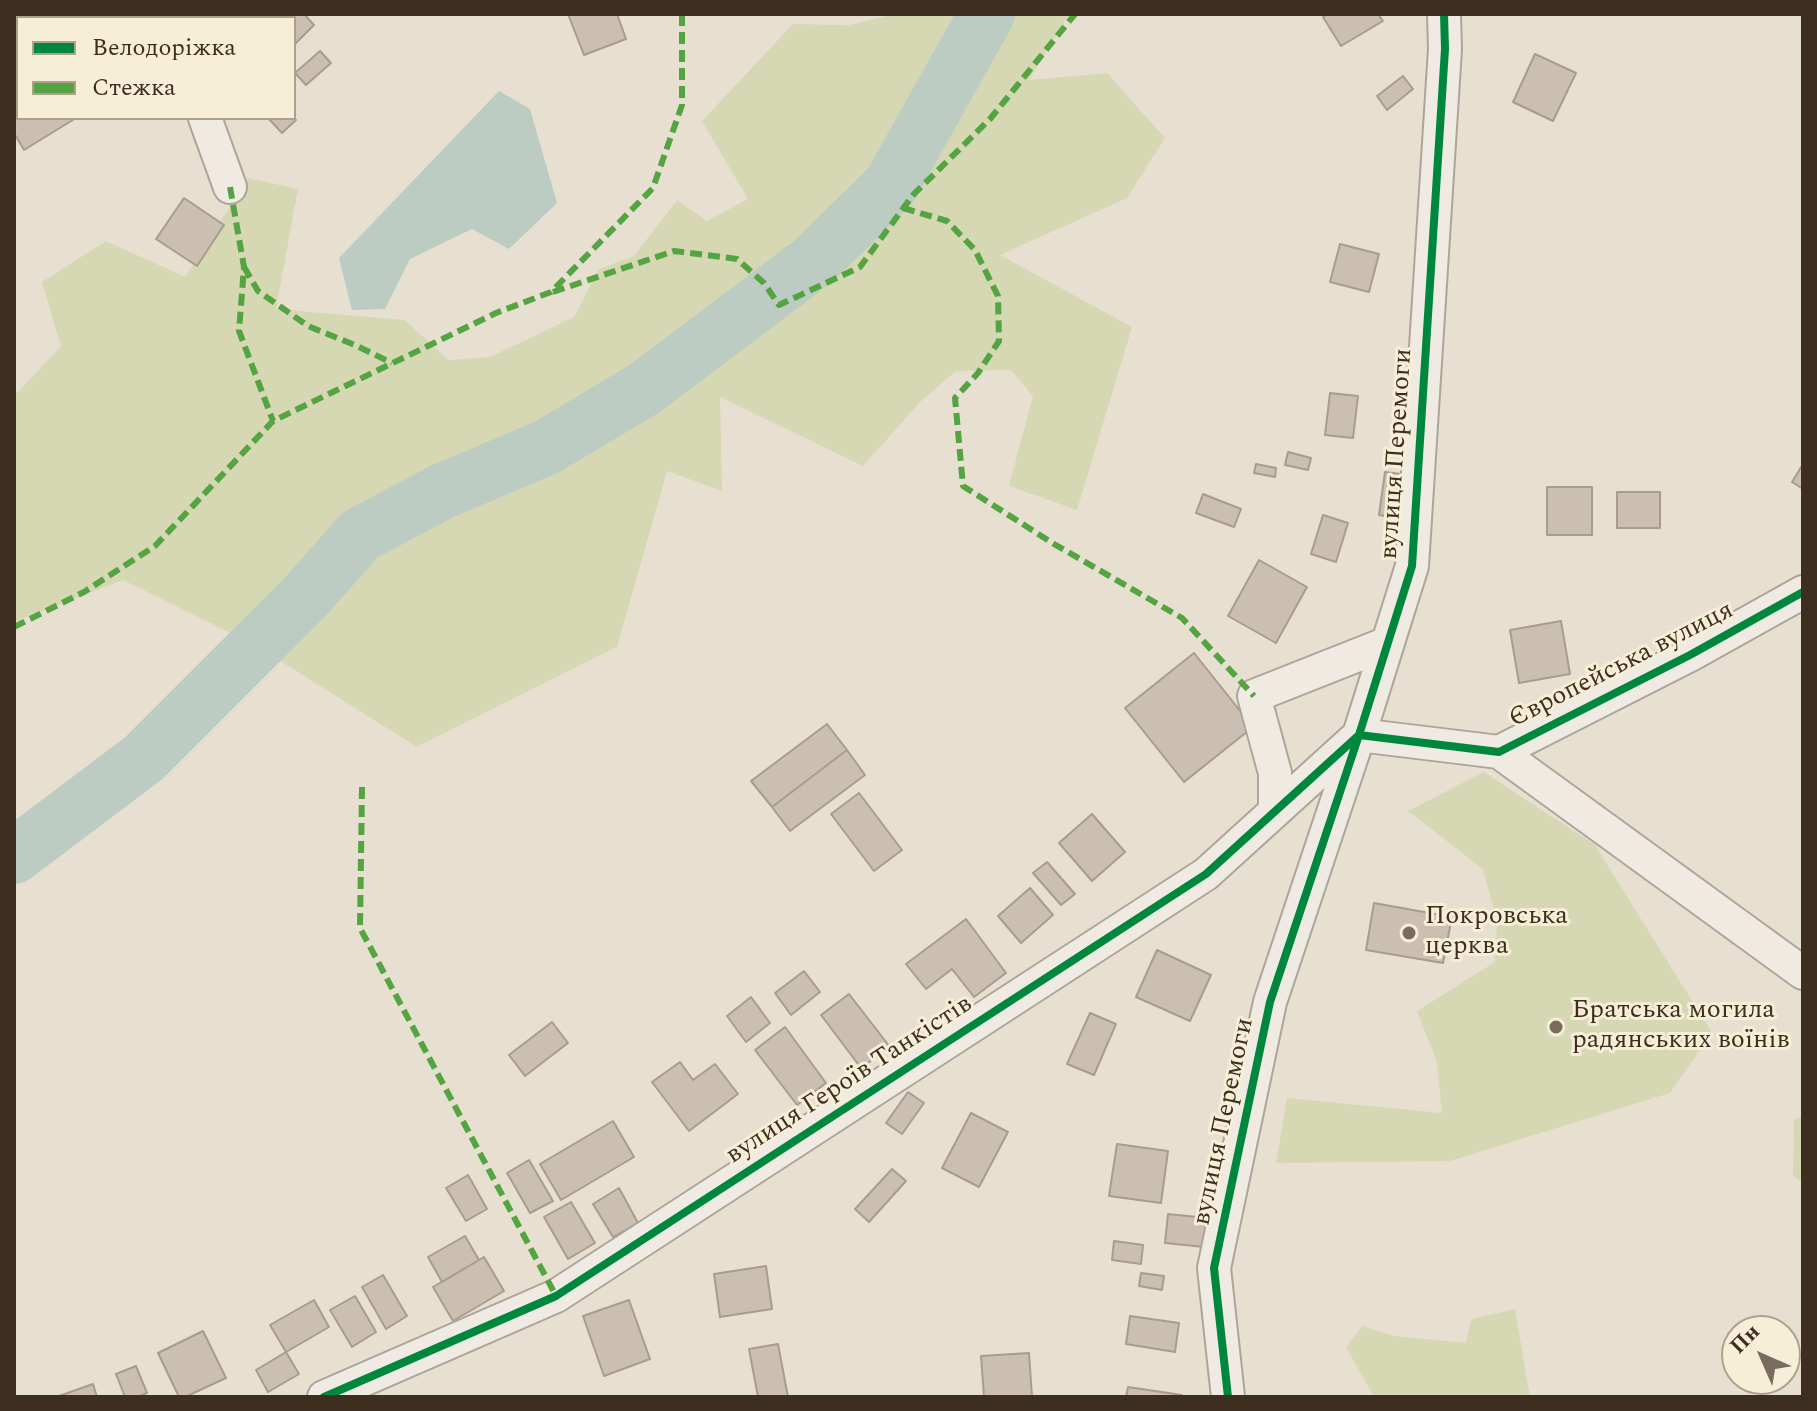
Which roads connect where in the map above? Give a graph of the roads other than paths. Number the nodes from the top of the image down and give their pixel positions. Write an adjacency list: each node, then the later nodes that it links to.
1 (1444, 14): 3 (street, вулиця Перемоги)
2 (1460, 14): 3 (street)
3 (1445, 49): 7 (street, вулиця Перемоги)
4 (206, 120): 5 (street)
5 (230, 187)
6 (1803, 592): 9 (street, Європейська вулиця)
7 (1388, 643): 8 (street, вулиця Перемоги); 10 (street)
8 (1359, 735): 9 (street, Європейська вулиця); 10 (street, вулиця Героїв Танкістів); 13 (street, вулиця Перемоги)
9 (1499, 752): 11 (street)
10 (1275, 811): 12 (street, вулиця Героїв Танкістів)
11 (1803, 973)
12 (324, 1397)
13 (1228, 1397)

